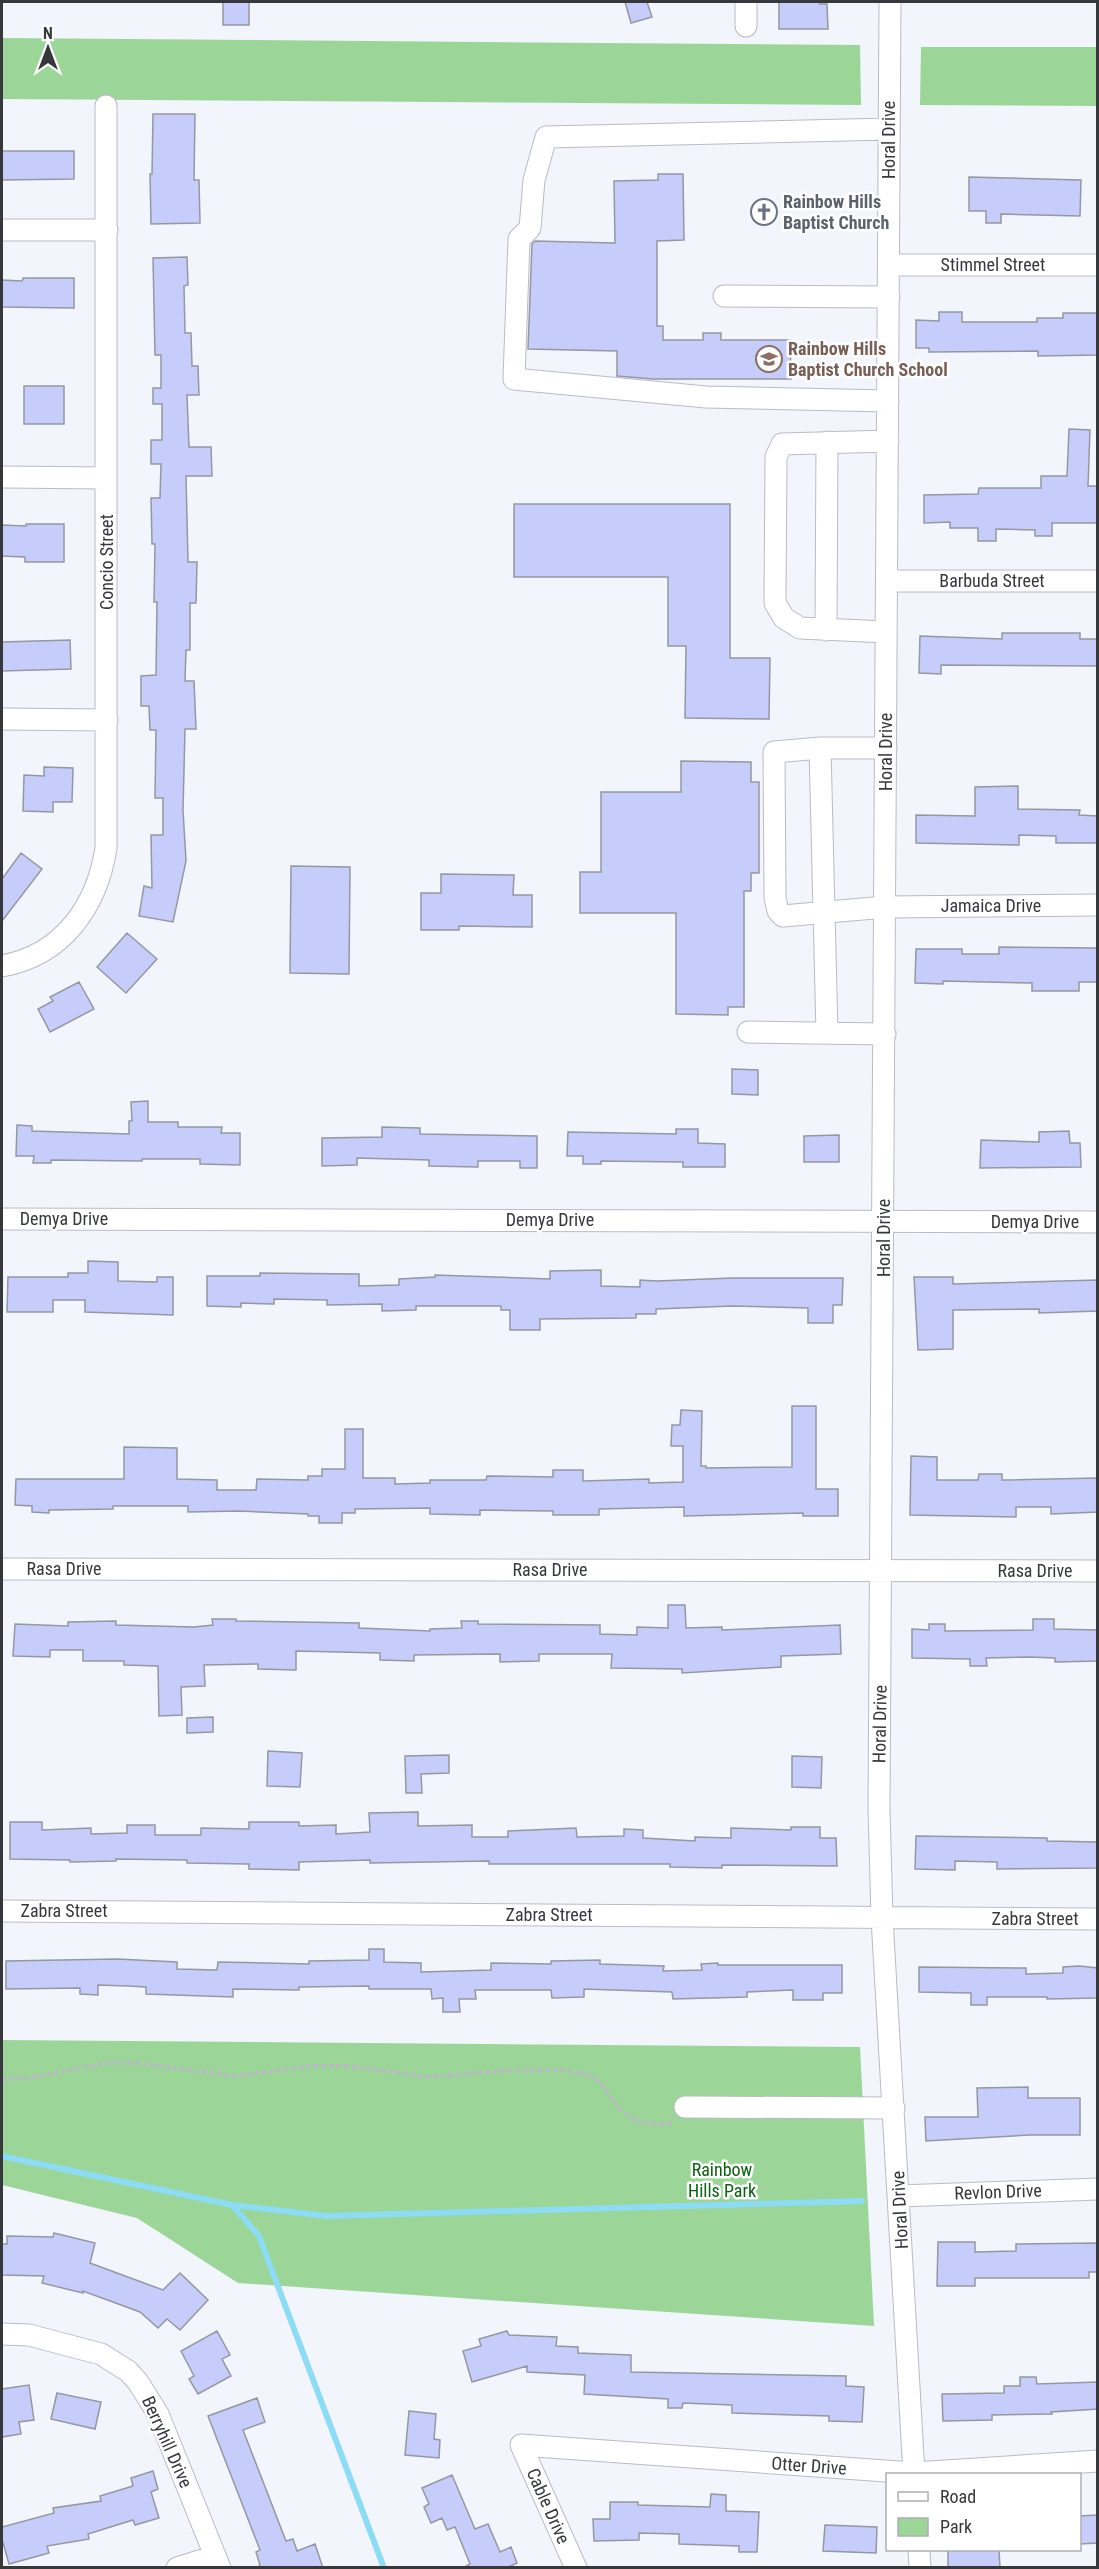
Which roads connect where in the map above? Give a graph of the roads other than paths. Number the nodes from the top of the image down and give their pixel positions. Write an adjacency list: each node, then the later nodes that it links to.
1 (746, 2): 3 (street)
2 (890, 2): 5 (street, Horal Drive)
3 (746, 26)
4 (106, 106): 7 (street, Concio Street)
5 (889, 129): 8 (street, Horal Drive); 12 (street)
6 (2, 230): 7 (street)
7 (107, 230): 16 (street, Concio Street)
8 (889, 265): 9 (street, Stimmel Street); 11 (street, Horal Drive)
9 (1098, 265)
10 (724, 296): 11 (street)
11 (889, 297): 12 (street, Horal Drive)
12 (888, 401): 13 (street, Horal Drive)
13 (888, 441): 14 (street); 17 (street, Horal Drive)
14 (827, 442): 19 (street); 19 (street)
15 (2, 477): 16 (street)
16 (106, 478): 22 (street, Concio Street)
17 (887, 581): 18 (street, Barbuda Street); 20 (street, Horal Drive)
18 (1098, 582)
19 (826, 630): 20 (street)
20 (886, 632): 24 (street, Horal Drive)
21 (2, 719): 22 (street)
22 (107, 720): 28 (street, Concio Street)
23 (820, 748): 24 (street); 27 (street); 27 (street, Jamaica Drive)
24 (886, 748): 26 (street, Horal Drive)
25 (1098, 905): 26 (street, Jamaica Drive)
26 (885, 907): 27 (street, Jamaica Drive); 31 (street, Horal Drive)
27 (824, 912): 30 (street)
28 (2, 966)
29 (748, 1032): 30 (street)
30 (827, 1033): 31 (street)
31 (885, 1034): 33 (street, Horal Drive)
32 (2, 1219): 33 (street, Demya Drive)
33 (884, 1221): 34 (street, Demya Drive); 36 (street, Horal Drive)
34 (1098, 1222)
35 (2, 1569): 36 (street, Rasa Drive)
36 (882, 1570): 37 (street, Rasa Drive); 39 (street, Horal Drive)
37 (1098, 1571)
38 (2, 1911): 39 (street, Zabra Street)
39 (882, 1918): 40 (street, Zabra Street); 42 (street, Horal Drive)
40 (1098, 1919)
41 (685, 2107): 42 (street)
42 (894, 2108): 44 (street, Horal Drive)
43 (1098, 2189): 44 (street, Revlon Drive)
44 (899, 2196): 49 (street, Horal Drive)
45 (2, 2334): 52 (street, Berryhill Drive)
46 (521, 2445): 48 (street, Otter Drive); 54 (street, Cable Drive)
47 (1098, 2461): 50 (street, Otter Drive)
48 (900, 2473)
49 (914, 2473)
50 (928, 2473)
51 (919, 2551): 55 (street)
52 (218, 2562): 53 (street)
53 (177, 2568)
54 (576, 2568)
55 (920, 2568)

